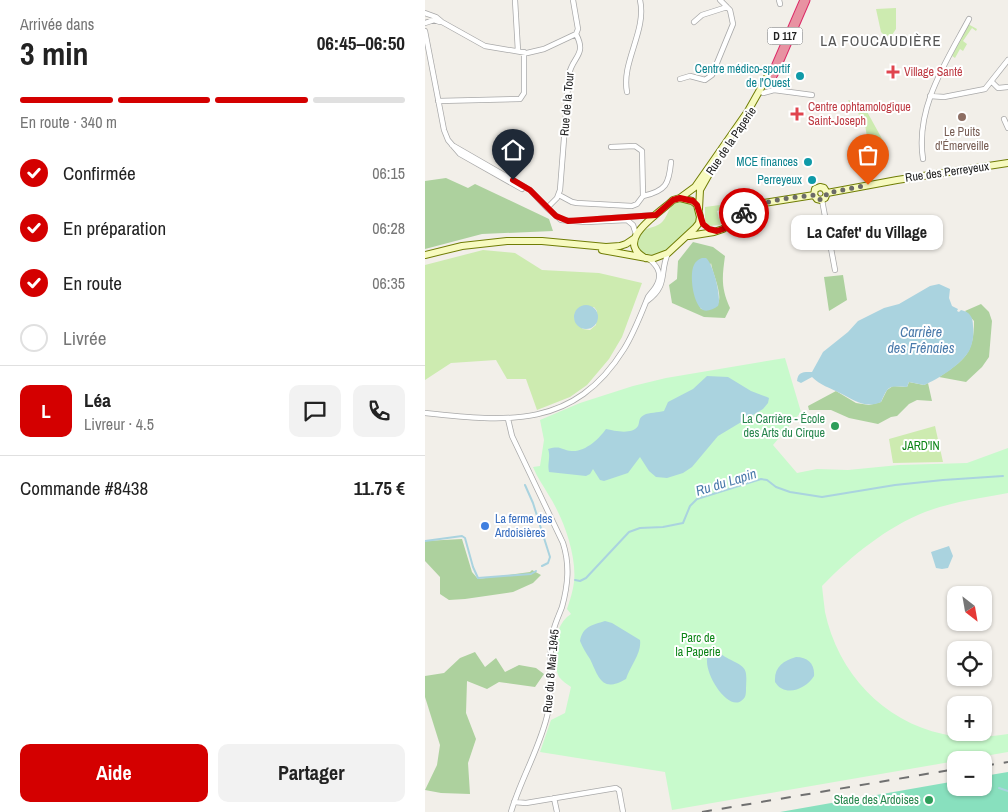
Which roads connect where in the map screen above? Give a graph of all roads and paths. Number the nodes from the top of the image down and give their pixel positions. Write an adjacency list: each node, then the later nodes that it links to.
1 (515, 0): 15 (street)
2 (573, 0): 13 (street, Rue de la Tour)
3 (640, 0): 23 (street)
4 (720, 0): 6 (street)
5 (801, 0): 18 (highway, D 117); 18 (highway, D 117)
6 (727, 7): 10 (street); 19 (street)
7 (425, 13): 9 (street)
8 (969, 19): 26 (street)
9 (442, 22): 11 (street); 15 (street)
10 (694, 22)
11 (425, 23)
12 (425, 31): 14 (street)
13 (576, 34): 16 (street); 35 (street, Rue de la Tour)
14 (427, 49): 27 (street)
15 (518, 51): 16 (street)
16 (524, 52): 27 (street)
17 (1008, 60): 20 (street)
18 (771, 73): 22 (street); 24 (main road, Rue de la Paperie / D 117); 38 (main road, D 117)
19 (680, 80)
20 (992, 82): 21 (street); 26 (street)
21 (1008, 86)
22 (785, 91): 24 (street); 25 (street)
23 (627, 92)
24 (763, 94): 41 (main road, Rue de la Paperie / D 117)
25 (812, 94)
26 (930, 96): 31 (street)
27 (438, 101): 40 (street)
28 (1004, 119): 29 (street)
29 (1008, 128)
30 (611, 147): 37 (street)
31 (923, 159)
32 (671, 162): 37 (street)
33 (1008, 163): 34 (main road, Rue des Perreyeux)
34 (827, 193): 36 (main road, Rue des Perreyeux); 39 (main road)
35 (559, 195): 37 (street); 40 (street)
36 (814, 195): 39 (main road); 44 (main road, Rue des Perreyeux)
37 (643, 196)
38 (680, 198): 41 (main road); 42 (main road)
39 (822, 200): 51 (street)
40 (547, 208): 43 (street)
41 (700, 214): 44 (main road); 46 (main road)
42 (656, 215): 43 (street); 45 (main road)
43 (576, 221): 45 (street)
44 (717, 231): 46 (main road, Rue des Perreyeux)
45 (635, 236): 47 (main road); 50 (main road)
46 (685, 237): 48 (main road)
47 (577, 244): 49 (main road); 50 (main road)
48 (668, 253): 50 (main road); 52 (street)
49 (425, 254)
50 (647, 258): 52 (street)
51 (835, 270)
52 (647, 301): 54 (street)
53 (425, 414): 54 (street)
54 (507, 419): 56 (street, Rue du 8 Mai 1945)
55 (554, 798): 56 (street); 58 (street); 59 (street)
56 (514, 802): 57 (street, Rue du 8 Mai 1945)
57 (511, 812)
58 (557, 812)
59 (623, 812)

